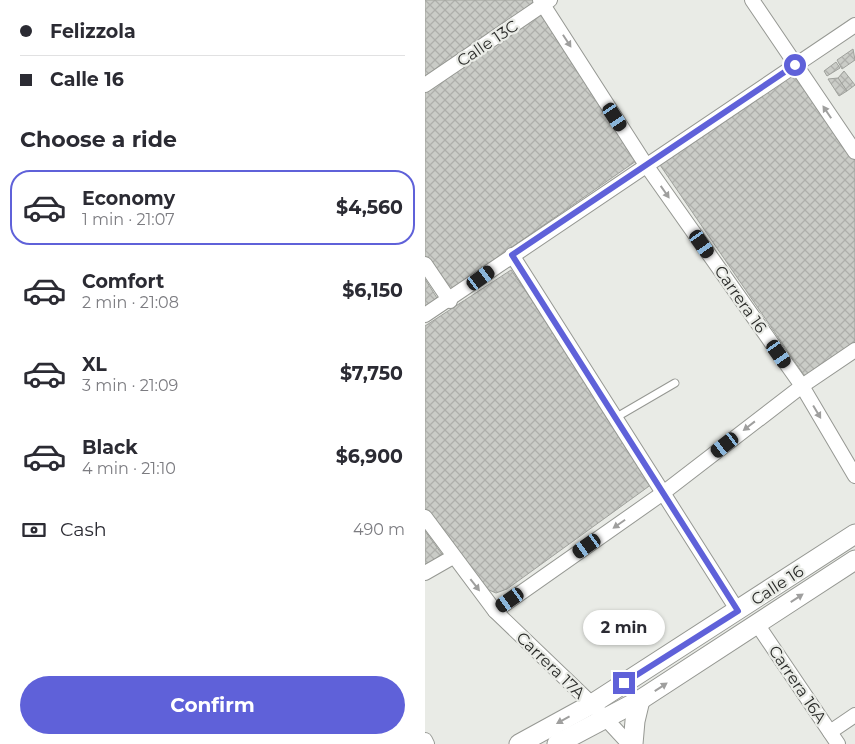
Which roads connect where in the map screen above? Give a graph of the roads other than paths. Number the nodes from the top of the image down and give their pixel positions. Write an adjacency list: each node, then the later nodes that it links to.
1 (752, 0): 4 (street)
2 (544, 1): 5 (street, Calle 13C); 7 (street, Carrera 16, one-way to 7)
3 (855, 25): 4 (street)
4 (795, 65): 6 (street, one-way to 4); 7 (street)
5 (425, 85)
6 (855, 152)
7 (646, 165): 8 (street); 14 (street, Carrera 16, one-way to 14)
8 (512, 255): 10 (street); 15 (street)
9 (425, 264): 10 (street)
10 (449, 301): 11 (street)
11 (425, 315)
12 (855, 350): 14 (street)
13 (675, 384): 15 (lane)
14 (802, 386): 16 (street, Carrera 16, one-way to 16); 17 (street, one-way to 17)
15 (615, 418): 17 (street)
16 (855, 476)
17 (663, 493): 23 (street, one-way to 23); 24 (street)
18 (425, 517): 20 (street, Carrera 17A)
19 (855, 534): 24 (main road, Calle 16)
20 (453, 557): 22 (street); 23 (street, Carrera 17A, one-way to 23)
21 (855, 560): 25 (main road, Calle 16, one-way to 21)
22 (425, 573)
23 (495, 611): 27 (street, Carrera 17A)
24 (738, 611): 27 (main road, Calle 16)
25 (757, 624): 26 (main road, Calle 16, one-way to 25); 30 (street, Carrera 16A)
26 (640, 700): 29 (main road, Calle 16); 36 (main road)
27 (592, 704): 29 (street, Carrera 17A); 33 (main road, Calle 16, one-way to 33)
28 (855, 716): 30 (street)
29 (605, 718): 34 (main road, Calle 16); 35 (street, Carrera 17A)
30 (834, 738)
31 (425, 740): 32 (street)
32 (427, 744)
33 (519, 744)
34 (557, 744)
35 (629, 744)
36 (633, 744)

